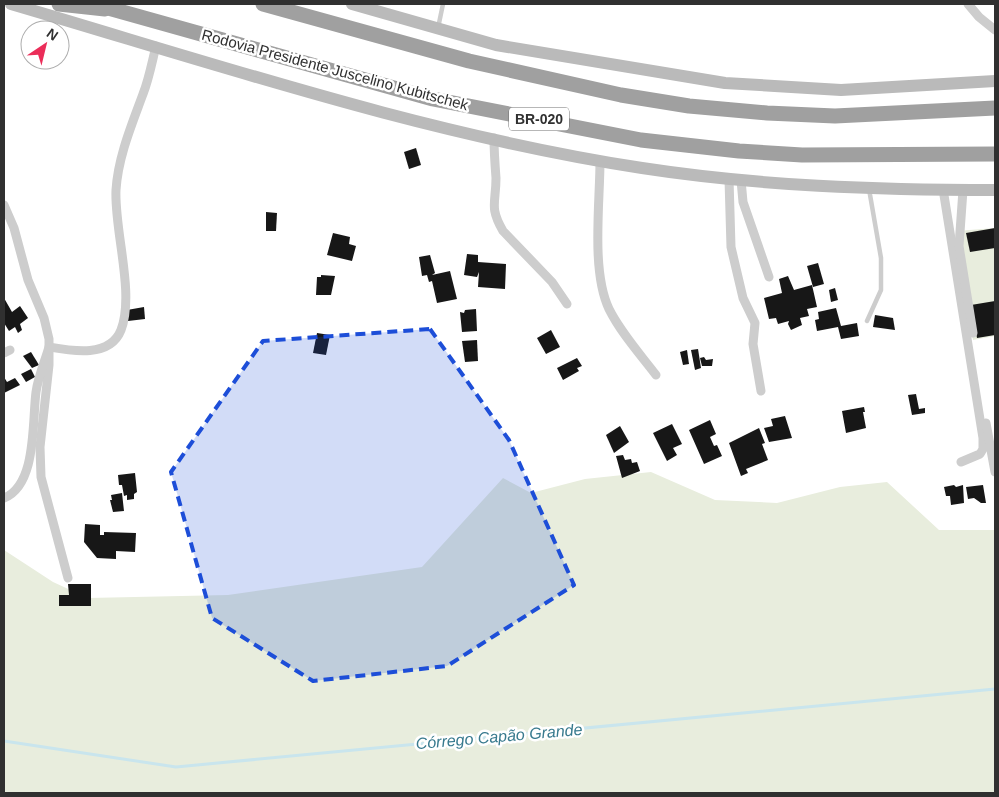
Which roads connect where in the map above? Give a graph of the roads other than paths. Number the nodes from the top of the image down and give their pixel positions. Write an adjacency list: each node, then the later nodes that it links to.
1 (11, 4): 11 (main road)
2 (59, 4): 8 (highway)
3 (94, 4): 8 (highway, Rodovia Presidente Juscelino Kubitschek / BR-020)
4 (263, 4): 13 (highway)
5 (352, 4): 9 (main road)
6 (443, 4): 9 (lane)
7 (968, 4): 10 (street)
8 (114, 10): 15 (highway, Rodovia Presidente Juscelino Kubitschek / BR-020)
9 (438, 30): 12 (main road)
10 (995, 30)
11 (156, 46): 14 (main road); 26 (street)
12 (995, 81)
13 (995, 108)
14 (494, 138): 16 (main road); 24 (street)
15 (995, 154)
16 (600, 161): 17 (main road); 27 (street)
17 (735, 179): 18 (main road); 23 (street); 28 (street)
18 (868, 188): 19 (main road); 25 (lane)
19 (943, 190): 20 (main road); 29 (street)
20 (963, 190): 21 (main road); 30 (street)
21 (995, 190)
22 (4, 205): 26 (street)
23 (769, 277)
24 (567, 304)
25 (867, 321)
26 (49, 347): 31 (street); 32 (street)
27 (656, 375)
28 (761, 391)
29 (960, 462)
30 (995, 472)
31 (4, 498)
32 (68, 578)

